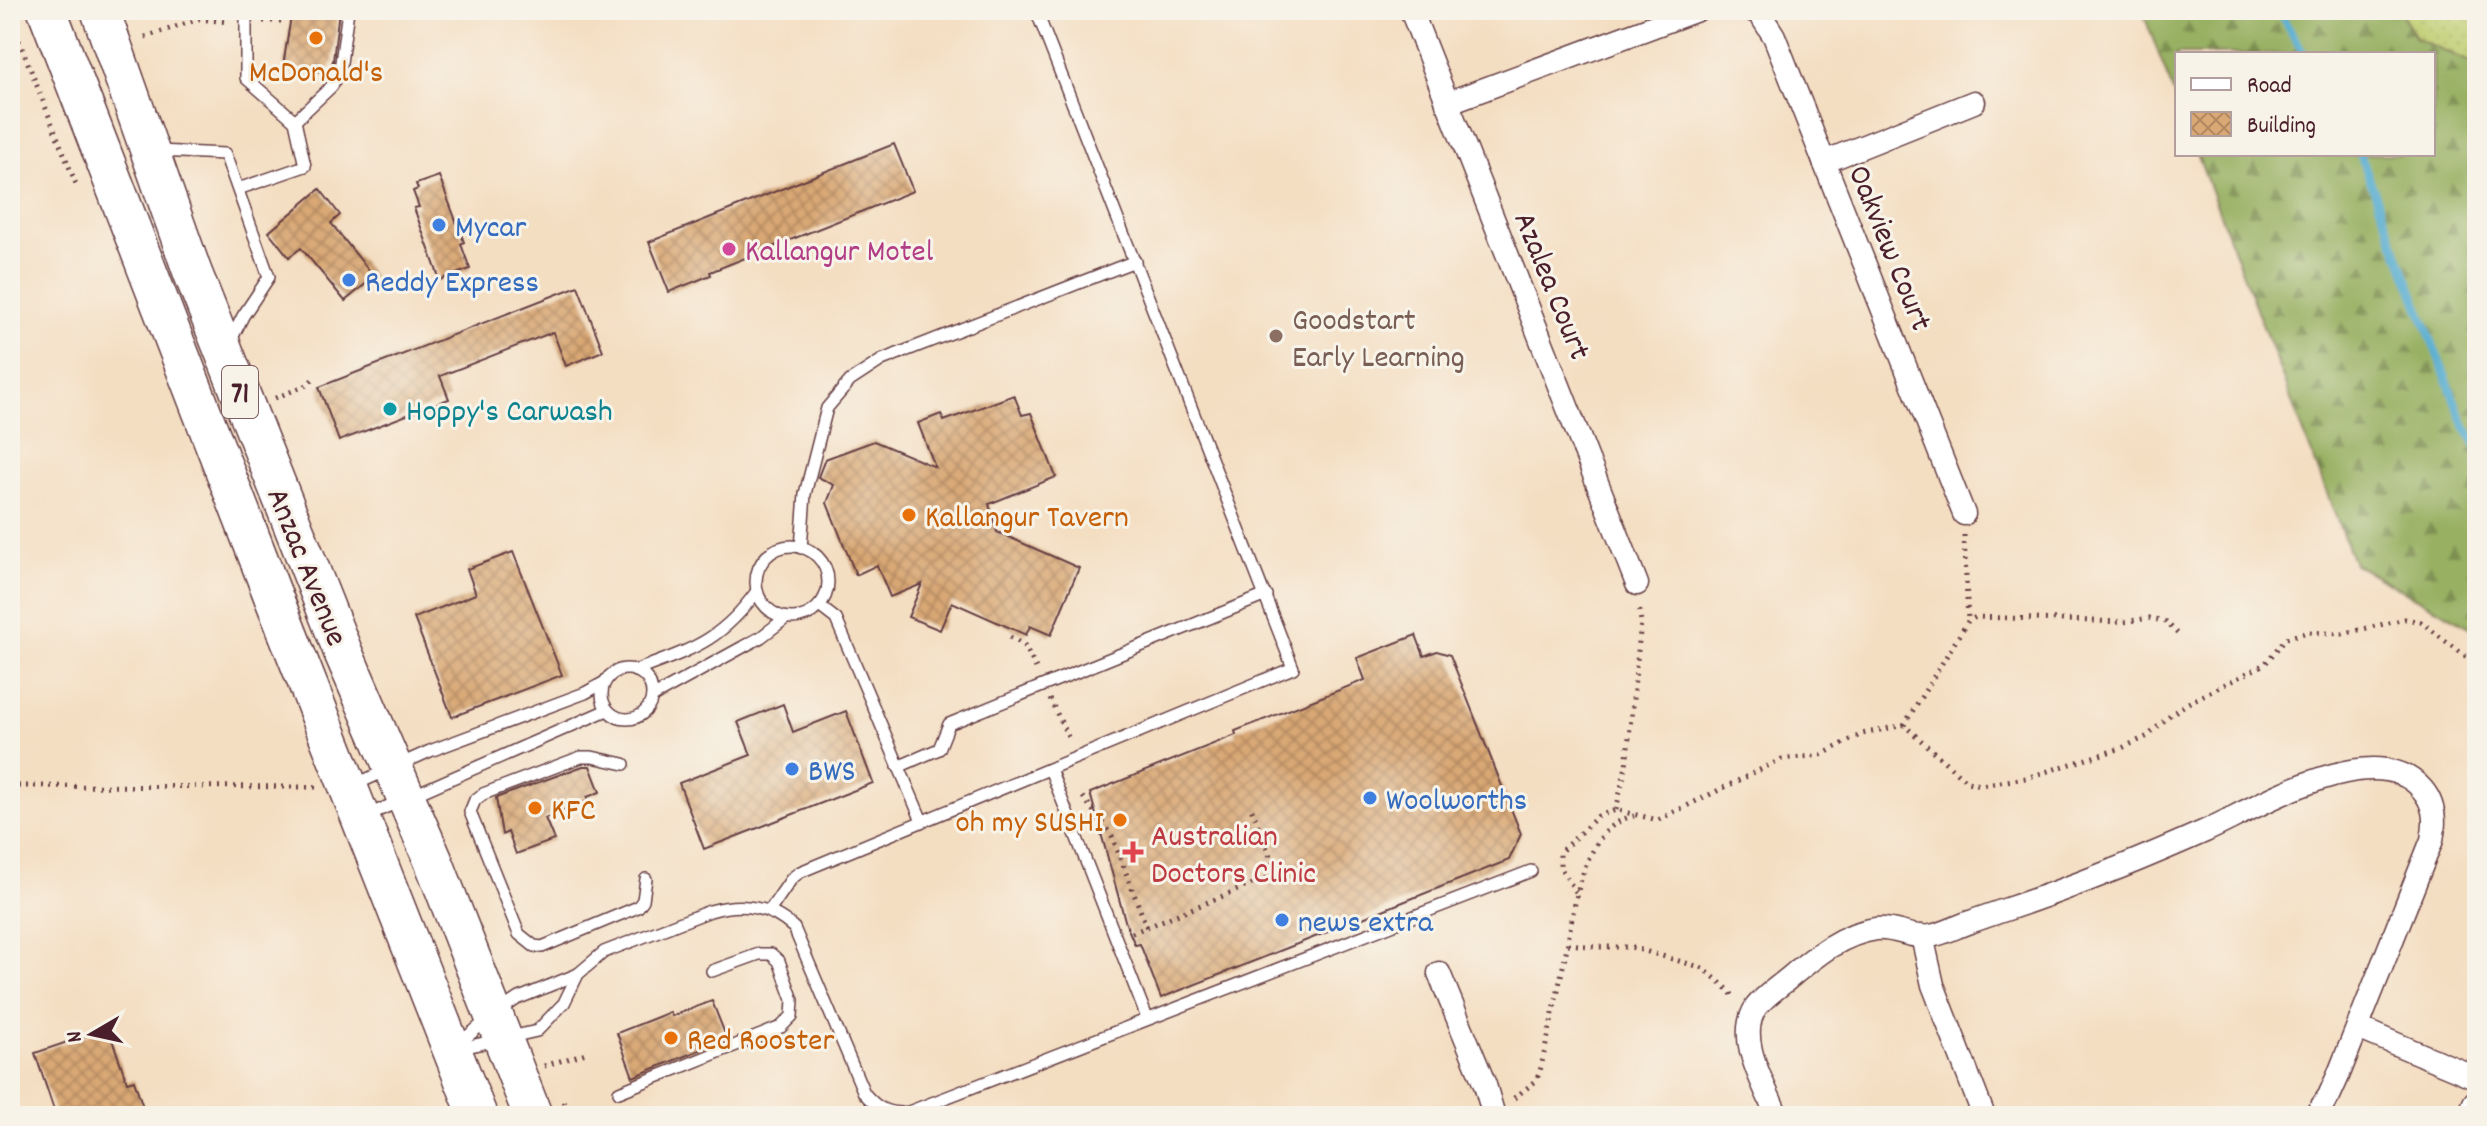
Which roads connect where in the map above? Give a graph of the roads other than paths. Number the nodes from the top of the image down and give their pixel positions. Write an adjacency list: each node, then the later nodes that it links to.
1 (47, 10): 32 (highway, Anzac Avenue / 71)
2 (100, 10): 12 (highway, Anzac Avenue / 71)
3 (348, 10): 11 (lane)
4 (1036, 10): 15 (lane)
5 (1411, 10): 10 (street, Azalea Court)
6 (1697, 10): 10 (street)
7 (1752, 10): 13 (street, Oakview Court)
8 (246, 16): 11 (lane)
9 (1974, 102): 13 (street)
10 (1447, 103): 19 (street, Azalea Court)
11 (295, 121): 14 (lane)
12 (151, 151): 14 (lane); 16 (highway, Anzac Avenue / 71)
13 (1824, 162): 17 (street, Oakview Court)
14 (238, 189): 16 (lane)
15 (1135, 261): 18 (lane); 21 (lane)
16 (225, 353): 31 (highway, Anzac Avenue / 71)
17 (1964, 514)
18 (801, 548): 20 (lane); 22 (lane)
19 (1637, 584)
20 (757, 591): 23 (lane); 24 (lane)
21 (1266, 595): 29 (lane); 30 (lane)
22 (819, 606): 23 (lane); 29 (lane)
23 (786, 618): 26 (lane)
24 (635, 671): 25 (lane); 26 (lane)
25 (605, 682): 27 (lane); 31 (lane)
26 (652, 697): 27 (lane)
27 (607, 710): 31 (lane)
28 (624, 764): 35 (lane)
29 (898, 767): 33 (lane)
30 (1050, 769): 33 (lane); 41 (lane)
31 (401, 782): 32 (lane); 32 (lane); 42 (highway, Anzac Avenue / 71)
32 (343, 797): 44 (highway, Anzac Avenue / 71)
33 (922, 821): 36 (lane)
34 (1531, 871): 41 (lane)
35 (646, 879)
36 (770, 910): 40 (lane); 41 (lane)
37 (1922, 936): 43 (street); 51 (street); 52 (street)
38 (712, 971): 46 (lane)
39 (1439, 973): 48 (street)
40 (578, 974): 42 (lane); 42 (lane)
41 (1147, 1018)
42 (498, 1027): 44 (lane); 44 (lane); 50 (highway, Anzac Avenue / 71)
43 (2358, 1028): 45 (street); 53 (street)
44 (452, 1050): 49 (highway, Anzac Avenue / 71)
45 (2477, 1078)
46 (619, 1092)
47 (2477, 1104): 54 (street)
48 (1494, 1114)
49 (478, 1116)
50 (533, 1116)
51 (1777, 1116)
52 (1984, 1116)
53 (2315, 1116)
54 (2472, 1116)

